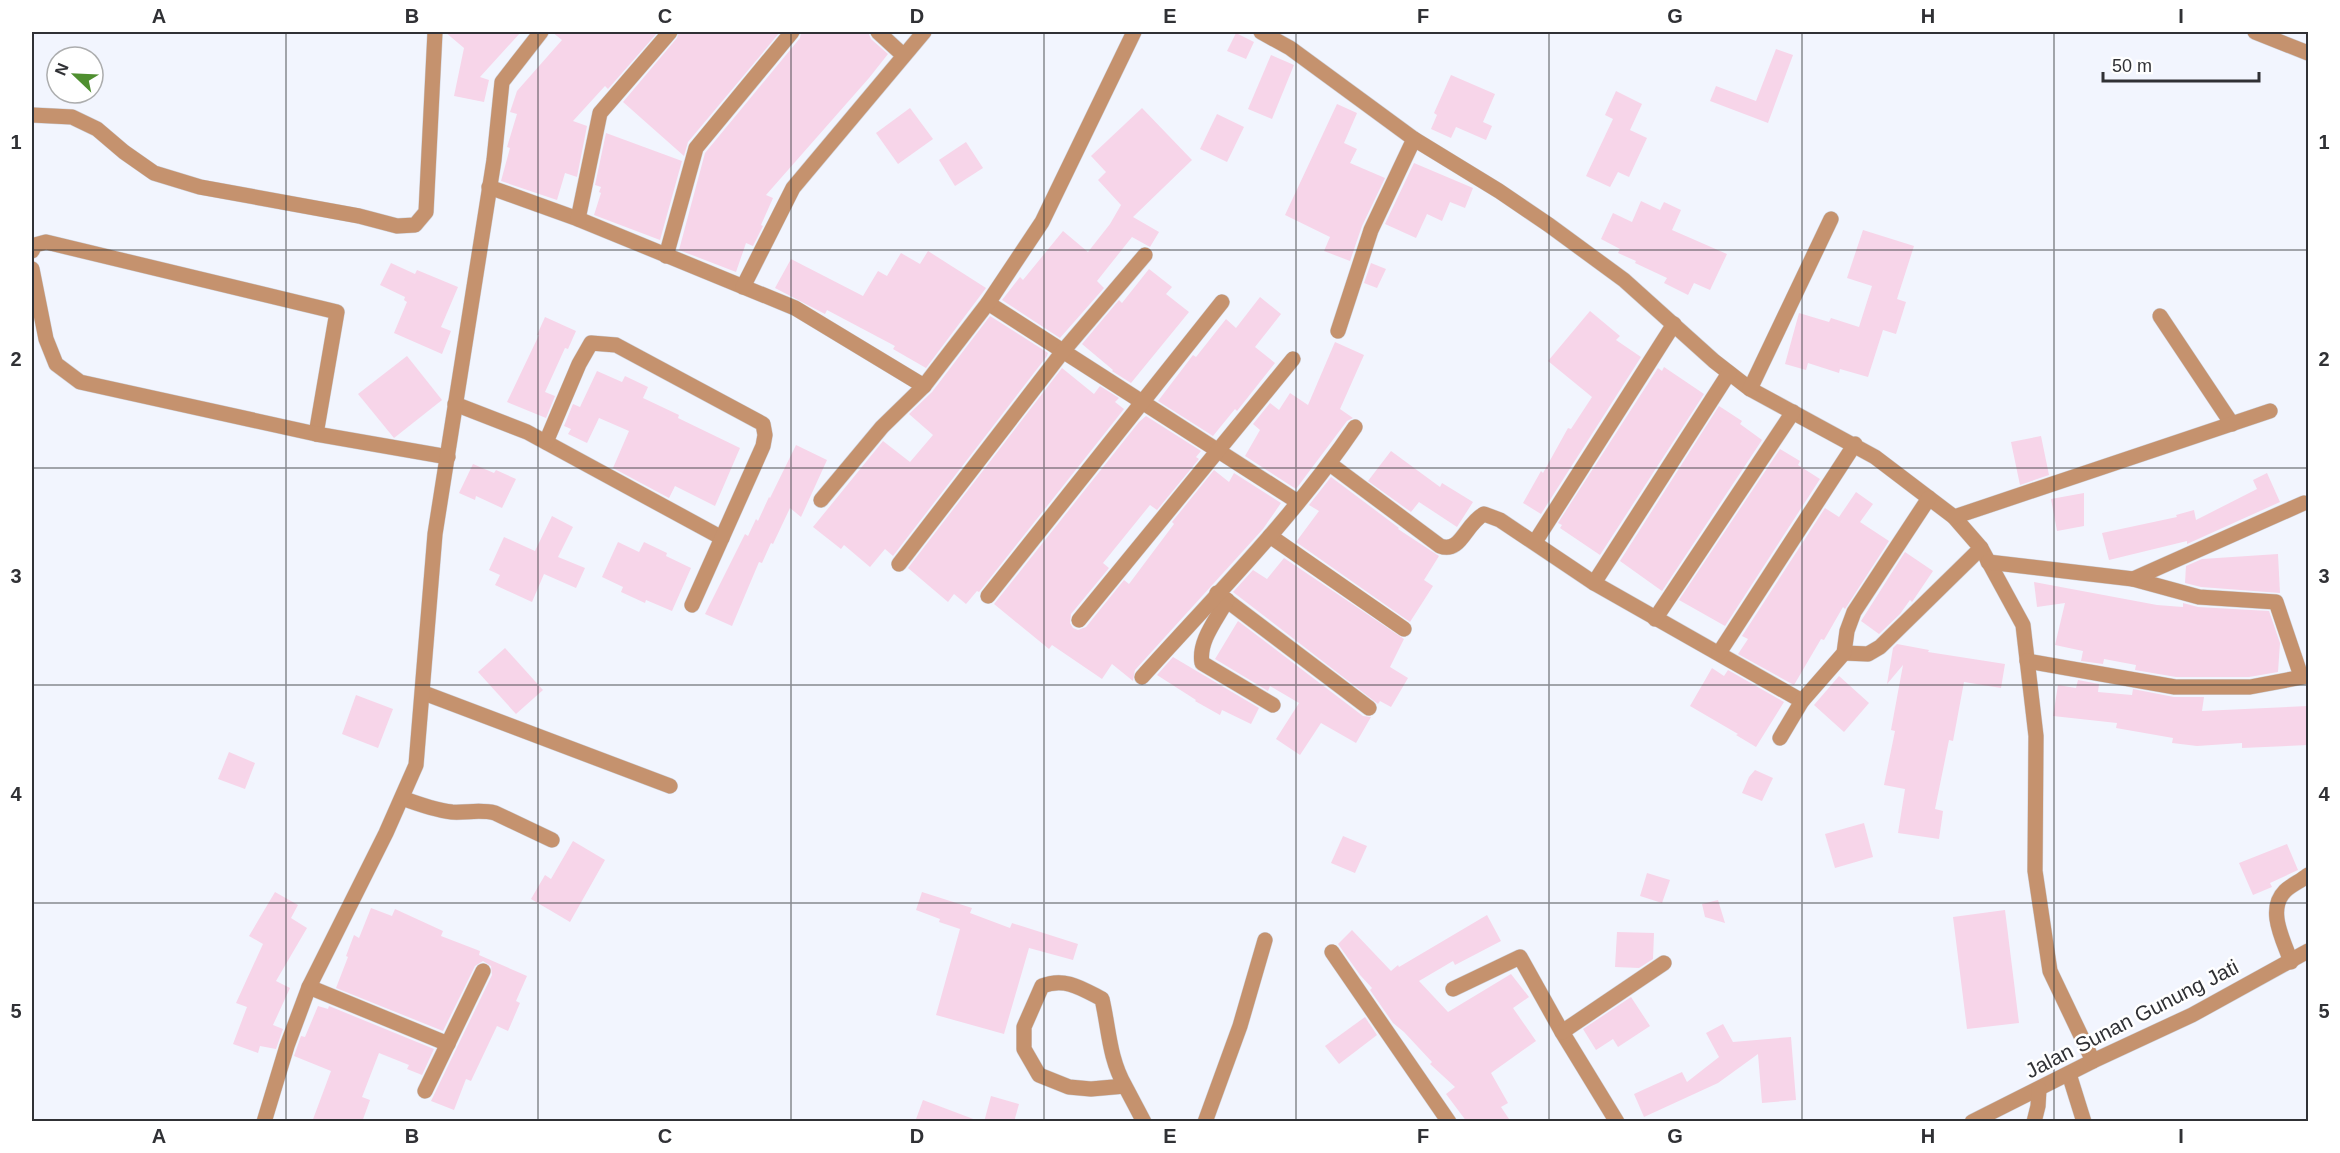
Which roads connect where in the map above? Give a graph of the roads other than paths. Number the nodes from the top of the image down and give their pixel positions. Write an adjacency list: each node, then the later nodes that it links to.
1 (435, 32): 12 (street)
2 (542, 32): 14 (street)
3 (670, 32): 15 (street)
4 (792, 32): 19 (street)
5 (878, 32): 11 (street)
6 (924, 32): 11 (street)
7 (1134, 32): 23 (street)
8 (1261, 32): 13 (street)
9 (2255, 32): 10 (street)
10 (2308, 53)
11 (903, 56): 21 (street)
12 (32, 115)
13 (1414, 139): 25 (street); 26 (street)
14 (489, 187): 15 (street); 34 (street)
15 (578, 219): 19 (street)
16 (1831, 219): 32 (street)
17 (32, 251): 39 (street)
18 (1145, 255): 28 (street)
19 (666, 256): 21 (street)
20 (32, 269): 27 (street)
21 (743, 287): 31 (street)
22 (1222, 302): 33 (street)
23 (988, 303): 28 (street); 31 (street)
24 (2160, 316): 37 (street)
25 (1674, 324): 30 (street); 52 (street)
26 (1338, 331)
27 (39, 339): 39 (street)
28 (1064, 350): 33 (street); 55 (street)
29 (1293, 359): 42 (street)
30 (1729, 373): 32 (street); 57 (street)
31 (924, 386): 46 (street)
32 (1750, 388): 36 (street)
33 (1141, 401): 42 (street); 58 (street)
34 (455, 404): 40 (street); 43 (street)
35 (2270, 411): 37 (street)
36 (1793, 412): 41 (street); 61 (street)
37 (2232, 424): 49 (street)
38 (1355, 427): 44 (street)
39 (316, 434): 43 (street)
40 (546, 442): 51 (street); 51 (street)
41 (1855, 444): 45 (street); 64 (street)
42 (1219, 451): 47 (street); 62 (street)
43 (448, 457): 69 (street)
44 (1330, 464): 47 (street); 52 (street)
45 (1929, 498): 49 (street); 65 (street)
46 (821, 500)
47 (1298, 502): 50 (street)
48 (2304, 503): 56 (street)
49 (1954, 517): 53 (street)
50 (1270, 536): 59 (street); 63 (street)
51 (722, 538): 60 (street)
52 (1535, 543): 57 (street)
53 (1981, 548): 54 (street); 65 (street)
54 (1988, 562): 56 (street); 66 (street)
55 (899, 564)
56 (2133, 579): 67 (street)
57 (1594, 583): 61 (street)
58 (987, 596)
59 (1222, 597): 68 (street); 71 (street); 72 (street)
60 (692, 605)
61 (1655, 619): 64 (street)
62 (1079, 620)
63 (1404, 629)
64 (1719, 653): 70 (street)
65 (1844, 653): 70 (street)
66 (2027, 661): 67 (street); 88 (street)
67 (2305, 676)
68 (1142, 677)
69 (424, 693): 74 (street); 75 (street)
70 (1802, 701): 73 (street)
71 (1273, 705)
72 (1369, 708)
73 (1780, 738)
74 (670, 786)
75 (402, 798): 76 (street); 84 (street)
76 (552, 840)
77 (2308, 875): 81 (street)
78 (1265, 940): 95 (street)
79 (2308, 951): 81 (street, Jalan Sunan Gunung Jati)
80 (1332, 952): 96 (street)
81 (2291, 962): 88 (street, Jalan Sunan Gunung Jati)
82 (1664, 963): 86 (street)
83 (483, 971): 87 (street)
84 (309, 987): 87 (street); 93 (street)
85 (1452, 989): 86 (street)
86 (1562, 1032): 97 (street)
87 (448, 1044): 92 (street)
88 (2093, 1061): 89 (street, Jalan Sunan Gunung Jati)
89 (2069, 1074): 91 (street, Jalan Sunan Gunung Jati); 100 (street)
90 (1125, 1086): 90 (street); 94 (street)
91 (2039, 1089): 98 (street, Jalan Sunan Gunung Jati); 99 (street)
92 (425, 1091)
93 (264, 1122)
94 (1144, 1122)
95 (1205, 1122)
96 (1449, 1122)
97 (1617, 1122)
98 (1972, 1122)
99 (2034, 1122)
100 (2084, 1122)

